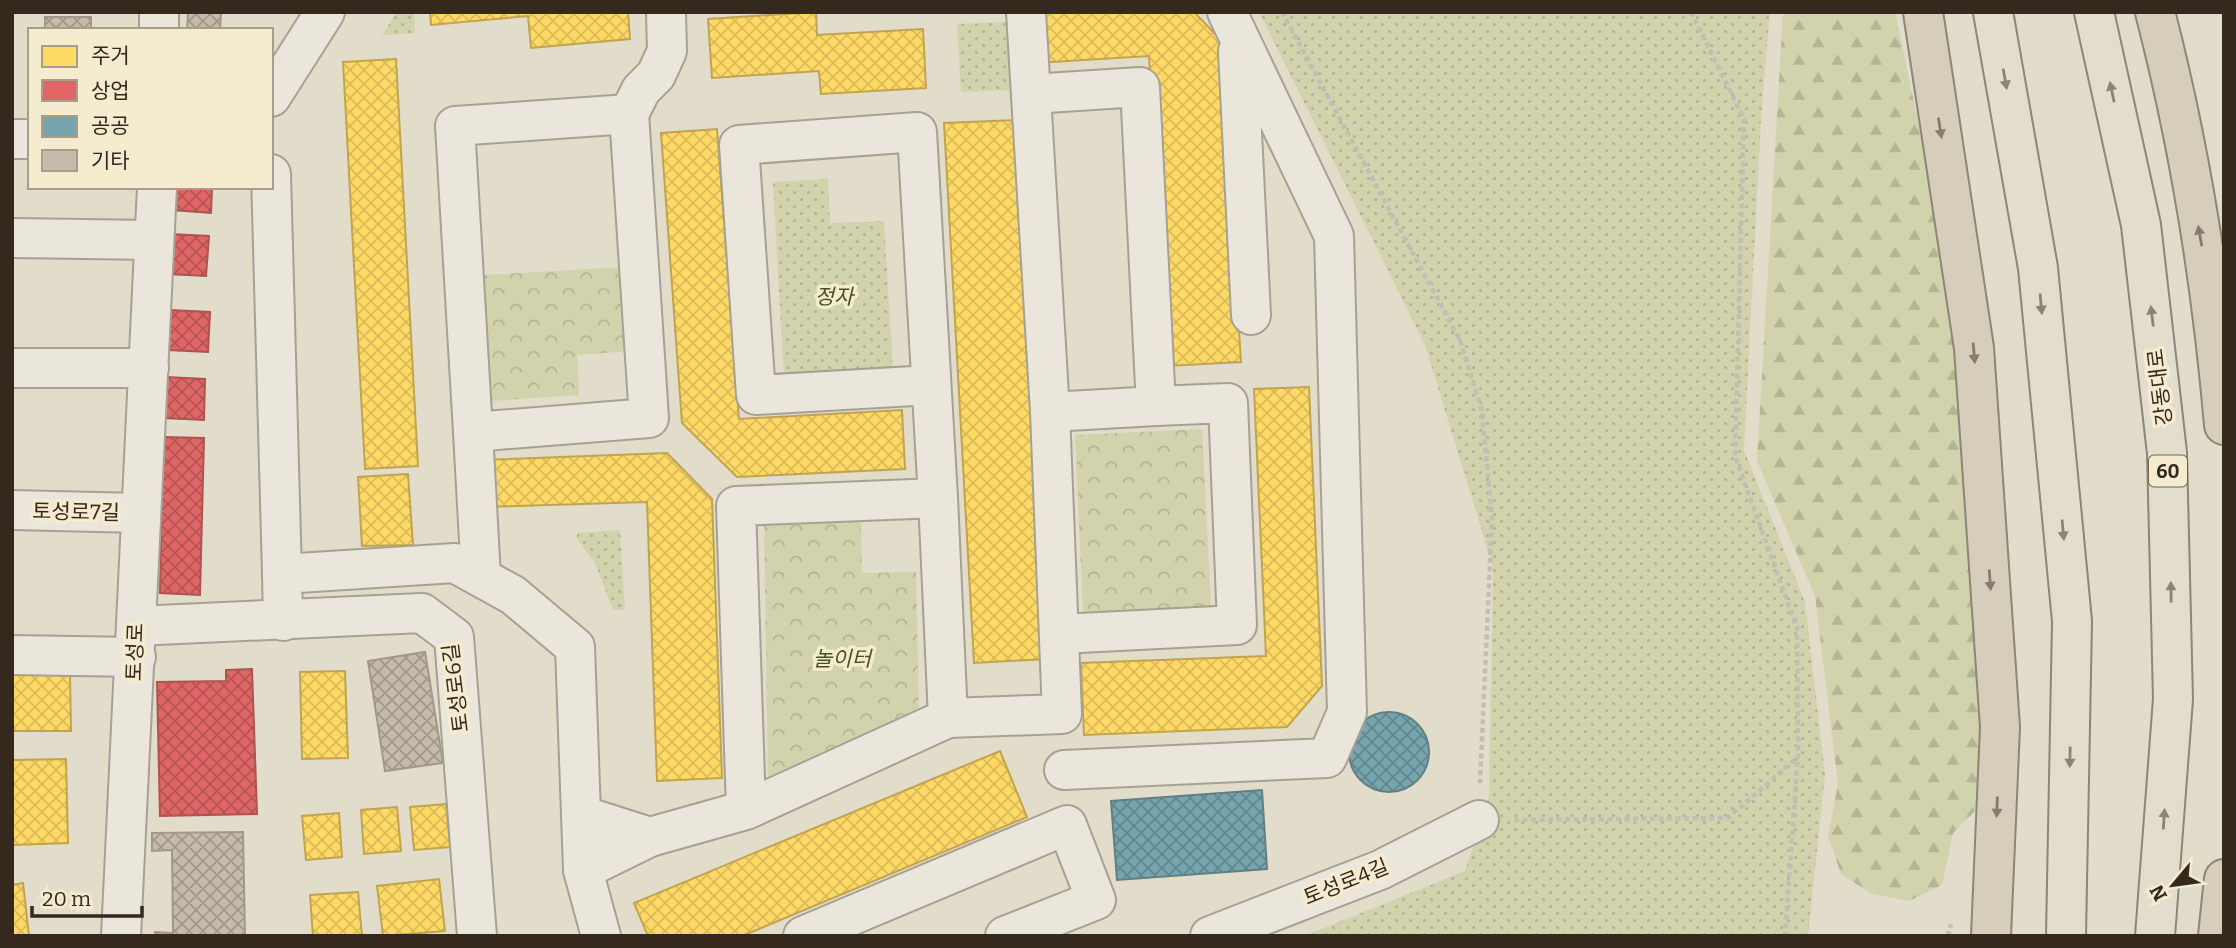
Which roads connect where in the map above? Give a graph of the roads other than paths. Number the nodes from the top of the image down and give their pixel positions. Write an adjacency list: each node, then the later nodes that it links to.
1 (325, 12): 9 (street)
2 (666, 12): 11 (street)
3 (1026, 12): 10 (street)
4 (1923, 12): 49 (highway, one-way to 49)
5 (1993, 12): 50 (main road, one-way to 50)
6 (2094, 12): 51 (main road, 강동대로 / 60, one-way to 6)
7 (2155, 12): 22 (highway, one-way to 7)
8 (1232, 22): 16 (street); 35 (street)
9 (273, 93)
10 (1031, 94): 20 (street); 21 (street)
11 (629, 114): 23 (street); 23 (street)
12 (157, 189): 15 (street, 토성로)
13 (271, 189): 27 (street)
14 (12, 238): 15 (street)
15 (154, 240): 18 (street, 토성로)
16 (1251, 315)
17 (12, 368): 18 (street)
18 (149, 368): 26 (street, 토성로)
19 (931, 385): 19 (street); 24 (street)
20 (1156, 407): 21 (street); 30 (street)
21 (1050, 412): 30 (street)
22 (2224, 425)
23 (473, 432): 28 (street)
24 (938, 498): 34 (street); 36 (street)
25 (12, 510): 26 (street, 토성로7길)
26 (141, 513): 31 (street, 토성로)
27 (282, 574): 28 (street); 29 (street)
28 (481, 577): 37 (street)
29 (283, 621): 31 (street, 토성로6길); 44 (street, 토성로6길)
30 (1060, 635): 33 (street)
31 (136, 642): 32 (street, 토성로6길); 43 (street, 토성로)
32 (12, 655)
33 (1062, 714): 34 (street); 35 (street)
34 (948, 718): 36 (street)
35 (1064, 770): 39 (street)
36 (746, 810): 40 (street)
37 (581, 815): 40 (street); 41 (street)
38 (1479, 820): 48 (street, 토성로4길)
39 (1067, 825): 46 (street); 47 (street)
40 (650, 837): 41 (street)
41 (583, 870): 45 (street)
42 (2224, 879): 52 (highway)
43 (121, 936)
44 (477, 936)
45 (601, 936)
46 (803, 936)
47 (1005, 936)
48 (1210, 936)
49 (1992, 936)
50 (2066, 936)
51 (2155, 936)
52 (2218, 936)

